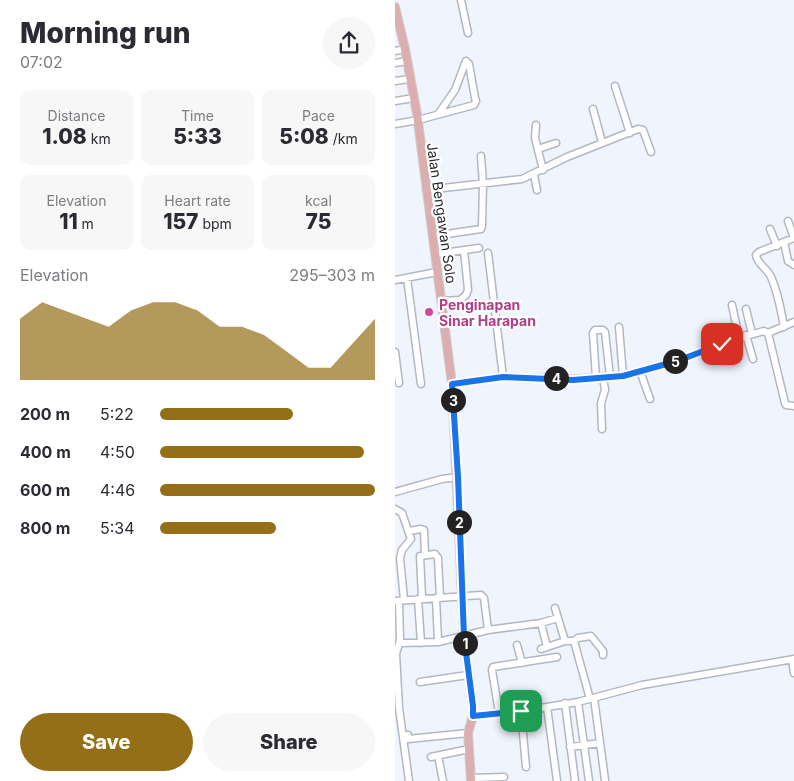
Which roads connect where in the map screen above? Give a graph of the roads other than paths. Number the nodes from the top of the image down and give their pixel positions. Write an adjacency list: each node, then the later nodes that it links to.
1 (461, 0): 3 (street)
2 (395, 7): 4 (main road, Jalan Bengawan Solo)
3 (468, 33)
4 (405, 49): 5 (street); 6 (main road, Jalan Bengawan Solo)
5 (395, 51)
6 (407, 61): 7 (street); 8 (main road, Jalan Bengawan Solo)
7 (395, 63)
8 (410, 79): 9 (street); 11 (main road, Jalan Bengawan Solo)
9 (395, 81)
10 (615, 86): 18 (street)
11 (414, 98): 12 (street); 15 (main road, Jalan Bengawan Solo)
12 (395, 101)
13 (593, 108): 19 (street)
14 (439, 114): 14 (street); 15 (street)
15 (418, 120): 16 (street); 27 (main road, Jalan Bengawan Solo)
16 (395, 124)
17 (536, 125): 21 (street)
18 (630, 133): 19 (street); 22 (street)
19 (602, 142): 24 (street)
20 (556, 143): 21 (street)
21 (538, 148): 24 (street)
22 (651, 152)
23 (481, 156): 26 (street)
24 (543, 170): 25 (street)
25 (533, 175): 26 (street); 28 (street)
26 (483, 184): 27 (street); 31 (street)
27 (426, 190): 31 (main road, Jalan Bengawan Solo)
28 (537, 190)
29 (788, 221): 32 (street)
30 (770, 229): 34 (street)
31 (433, 236): 38 (main road, Jalan Bengawan Solo)
32 (794, 238): 33 (street)
33 (784, 242): 34 (street); 39 (street)
34 (777, 246): 48 (street)
35 (479, 248): 36 (street)
36 (464, 250): 38 (street); 43 (street)
37 (489, 253): 56 (street)
38 (435, 254): 40 (main road, Jalan Bengawan Solo)
39 (794, 265)
40 (437, 272): 41 (street); 43 (main road, Jalan Bengawan Solo)
41 (407, 278): 42 (street); 60 (street)
42 (395, 280)
43 (441, 301): 61 (main road, Jalan Bengawan Solo)
44 (732, 305): 51 (street)
45 (746, 310): 50 (street)
46 (794, 322): 48 (street)
47 (619, 327): 55 (street)
48 (784, 327): 49 (street)
49 (768, 333): 50 (street); 63 (street)
50 (749, 334): 51 (street); 53 (street)
51 (739, 338): 54 (street)
52 (395, 352): 59 (street)
53 (753, 359)
54 (640, 371): 55 (street); 62 (street)
55 (623, 376): 57 (street)
56 (503, 377): 58 (street); 61 (street)
57 (607, 377): 58 (street); 58 (street); 64 (street)
58 (596, 378)
59 (399, 382)
60 (421, 384)
61 (452, 384): 65 (main road, Jalan Bengawan Solo)
62 (650, 399)
63 (794, 406)
64 (602, 429)
65 (458, 477): 66 (street); 71 (main road, Jalan Bengawan Solo)
66 (395, 492)
67 (395, 509): 68 (street)
68 (409, 532): 69 (street); 70 (street)
69 (425, 555): 72 (street); 73 (street)
70 (397, 557): 74 (street)
71 (462, 596): 72 (street); 79 (street); 80 (main road, Jalan Bengawan Solo)
72 (438, 598): 73 (street); 83 (street)
73 (420, 599): 74 (street); 85 (street)
74 (398, 600): 77 (street)
75 (555, 608): 76 (street)
76 (558, 618): 78 (street); 81 (street)
77 (397, 619): 84 (street)
78 (541, 623): 79 (street); 81 (street)
79 (488, 630): 80 (street)
80 (464, 637): 83 (street); 93 (main road, Jalan Bengawan Solo)
81 (565, 641): 82 (street)
82 (574, 641): 88 (street); 95 (street)
83 (438, 642): 85 (street)
84 (400, 643): 85 (street); 87 (street)
85 (421, 643)
86 (517, 645): 91 (street)
87 (396, 654): 103 (street)
88 (603, 655)
89 (557, 657): 91 (street)
90 (793, 659): 92 (street); 95 (street)
91 (522, 663): 100 (street)
92 (794, 673)
93 (468, 675): 94 (street); 101 (main road, Jalan Bengawan Solo)
94 (421, 682)
95 (592, 698): 96 (street); 104 (street)
96 (578, 702): 97 (street); 105 (street)
97 (565, 703): 98 (street); 106 (street)
98 (547, 707): 99 (street); 114 (street)
99 (521, 711): 100 (street); 108 (street)
100 (499, 713): 101 (street)
101 (473, 716): 102 (main road, Jalan Bengawan Solo)
102 (468, 733): 103 (street); 107 (main road, Jalan Bengawan Solo)
103 (403, 736): 112 (street)
104 (600, 743): 105 (street); 111 (street)
105 (584, 745): 106 (street); 116 (street)
106 (571, 747): 115 (street)
107 (469, 749): 110 (main road, Jalan Bengawan Solo); 113 (street)
108 (527, 767)
109 (504, 777): 110 (street)
110 (471, 779)
111 (605, 780)
112 (409, 781)
113 (443, 781)
114 (557, 781)
115 (575, 781)
116 (589, 781)

